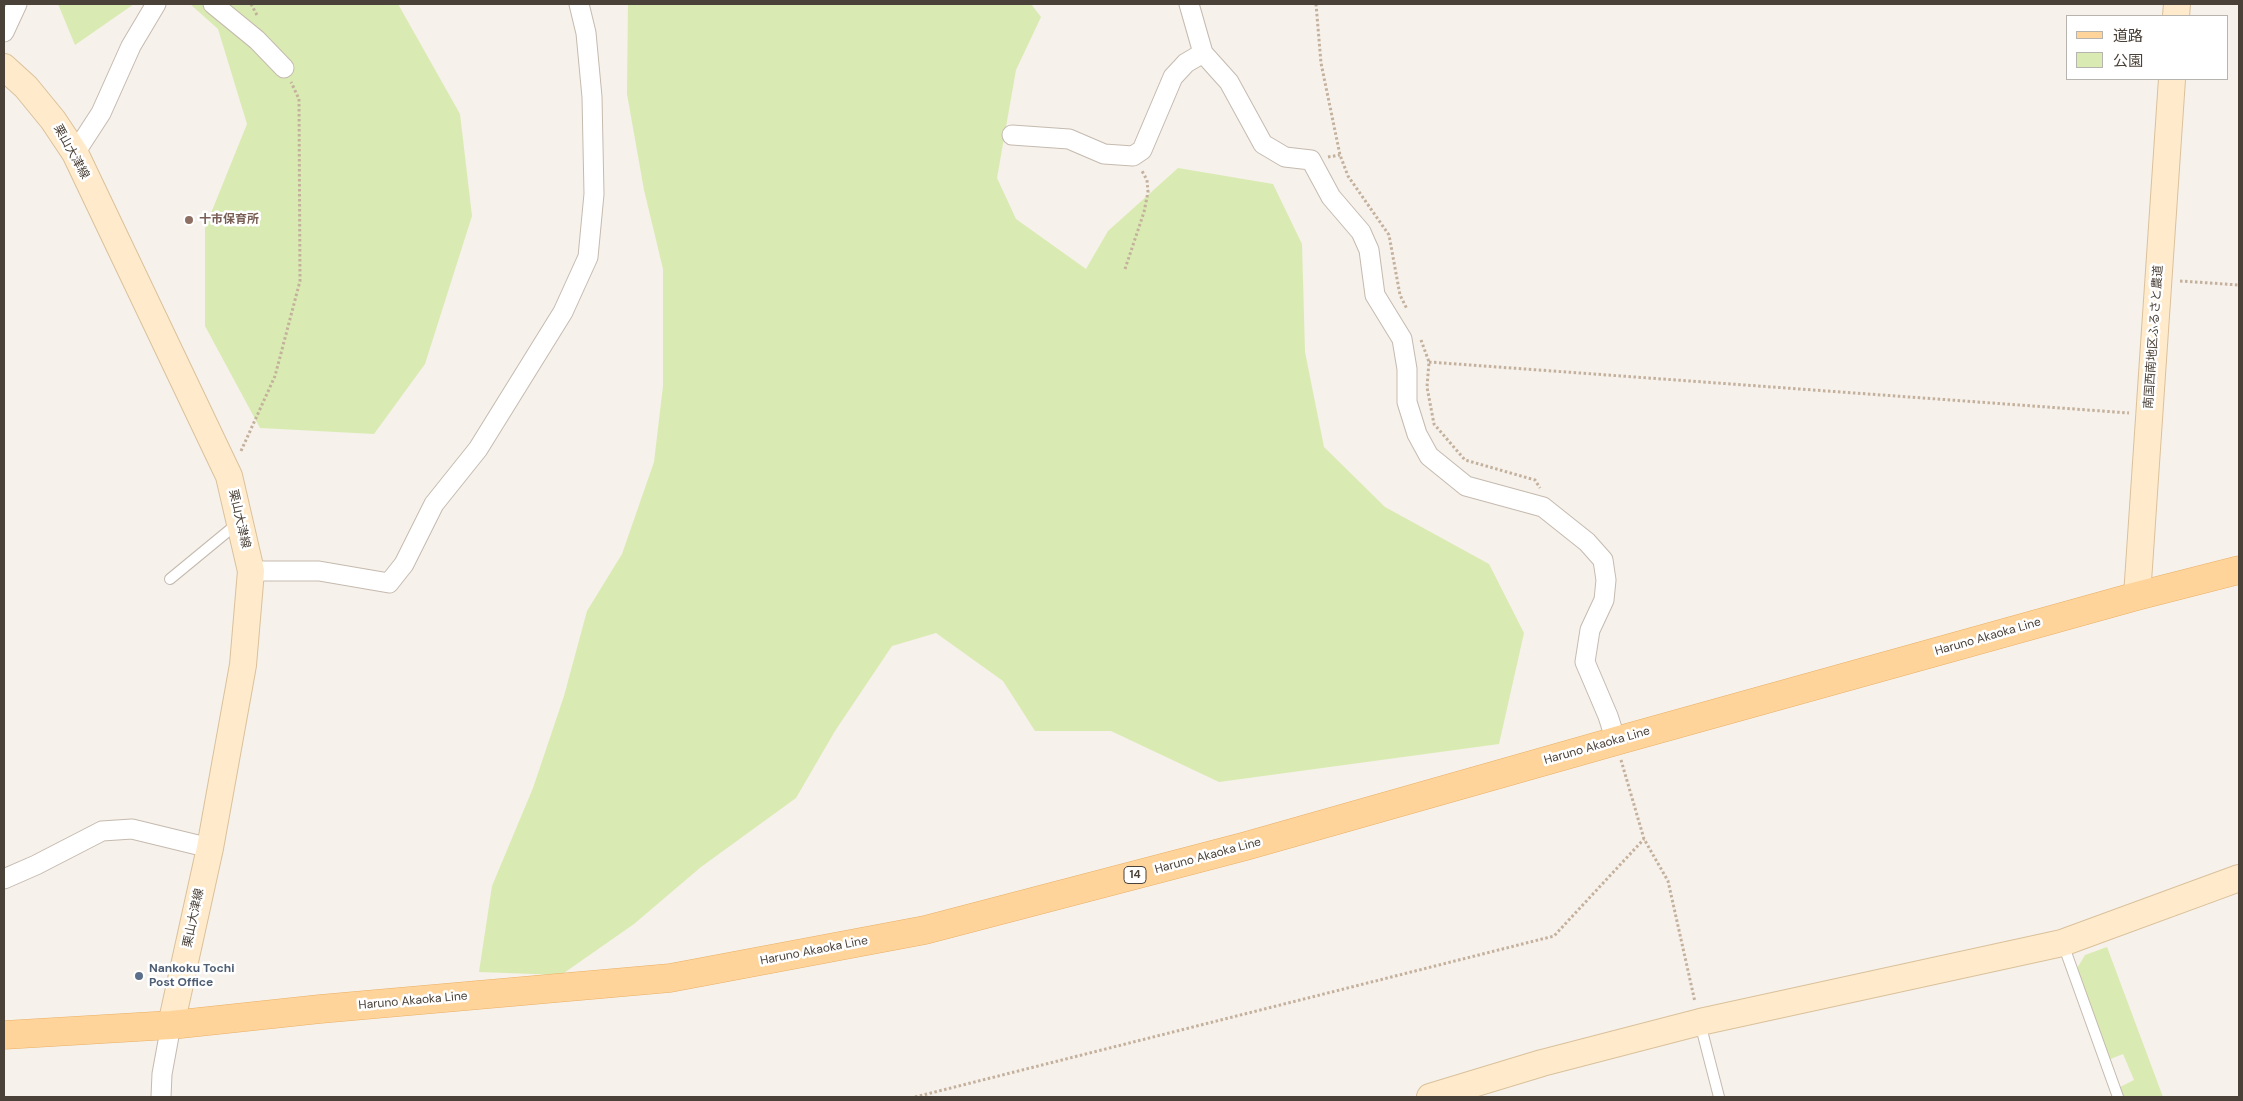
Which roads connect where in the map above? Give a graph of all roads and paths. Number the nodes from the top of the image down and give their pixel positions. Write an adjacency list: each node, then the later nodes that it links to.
1 (17, 4): 7 (street)
2 (156, 4): 14 (street)
3 (213, 4): 10 (street)
4 (579, 4): 27 (street)
5 (1189, 4): 8 (street)
6 (1316, 4): 19 (path)
7 (4, 32)
8 (1203, 53): 15 (street); 24 (street)
9 (4, 66): 14 (street, 栗山大津線)
10 (284, 68)
11 (2172, 80): 17 (street, 南国西南地区ふるさと農道)
12 (299, 100): 23 (path)
13 (1012, 135): 15 (street)
14 (75, 153): 23 (street, 栗山大津線)
15 (1133, 156): 16 (path)
16 (1126, 268)
17 (2158, 280): 18 (path); 22 (street, 南国西南地区ふるさと農道)
18 (2239, 285)
19 (1408, 311)
20 (1419, 334): 21 (path)
21 (1429, 362): 22 (path); 24 (path)
22 (2148, 414): 29 (street, 南国西南地区ふるさと農道)
23 (229, 476): 25 (street, 栗山大津線)
24 (1543, 507): 30 (street)
25 (241, 521): 27 (street, 栗山大津線); 28 (lane)
26 (2239, 570): 29 (main road, Haruno Akaoka Line / 14)
27 (251, 571): 32 (street, 栗山大津線)
28 (170, 579)
29 (2137, 596): 30 (main road, Haruno Akaoka Line / 14)
30 (1616, 740): 31 (path); 37 (main road, Haruno Akaoka Line / 14)
31 (1644, 839): 36 (path); 41 (path)
32 (210, 848): 34 (street); 37 (street, 栗山大津線)
33 (2239, 878): 35 (street)
34 (4, 879)
35 (2062, 943): 36 (street); 43 (lane)
36 (1700, 1022): 39 (street); 42 (lane)
37 (171, 1025): 38 (main road, Haruno Akaoka Line / 14); 40 (street)
38 (4, 1035)
39 (1443, 1096)
40 (161, 1097)
41 (915, 1097)
42 (1719, 1097)
43 (2118, 1097)

